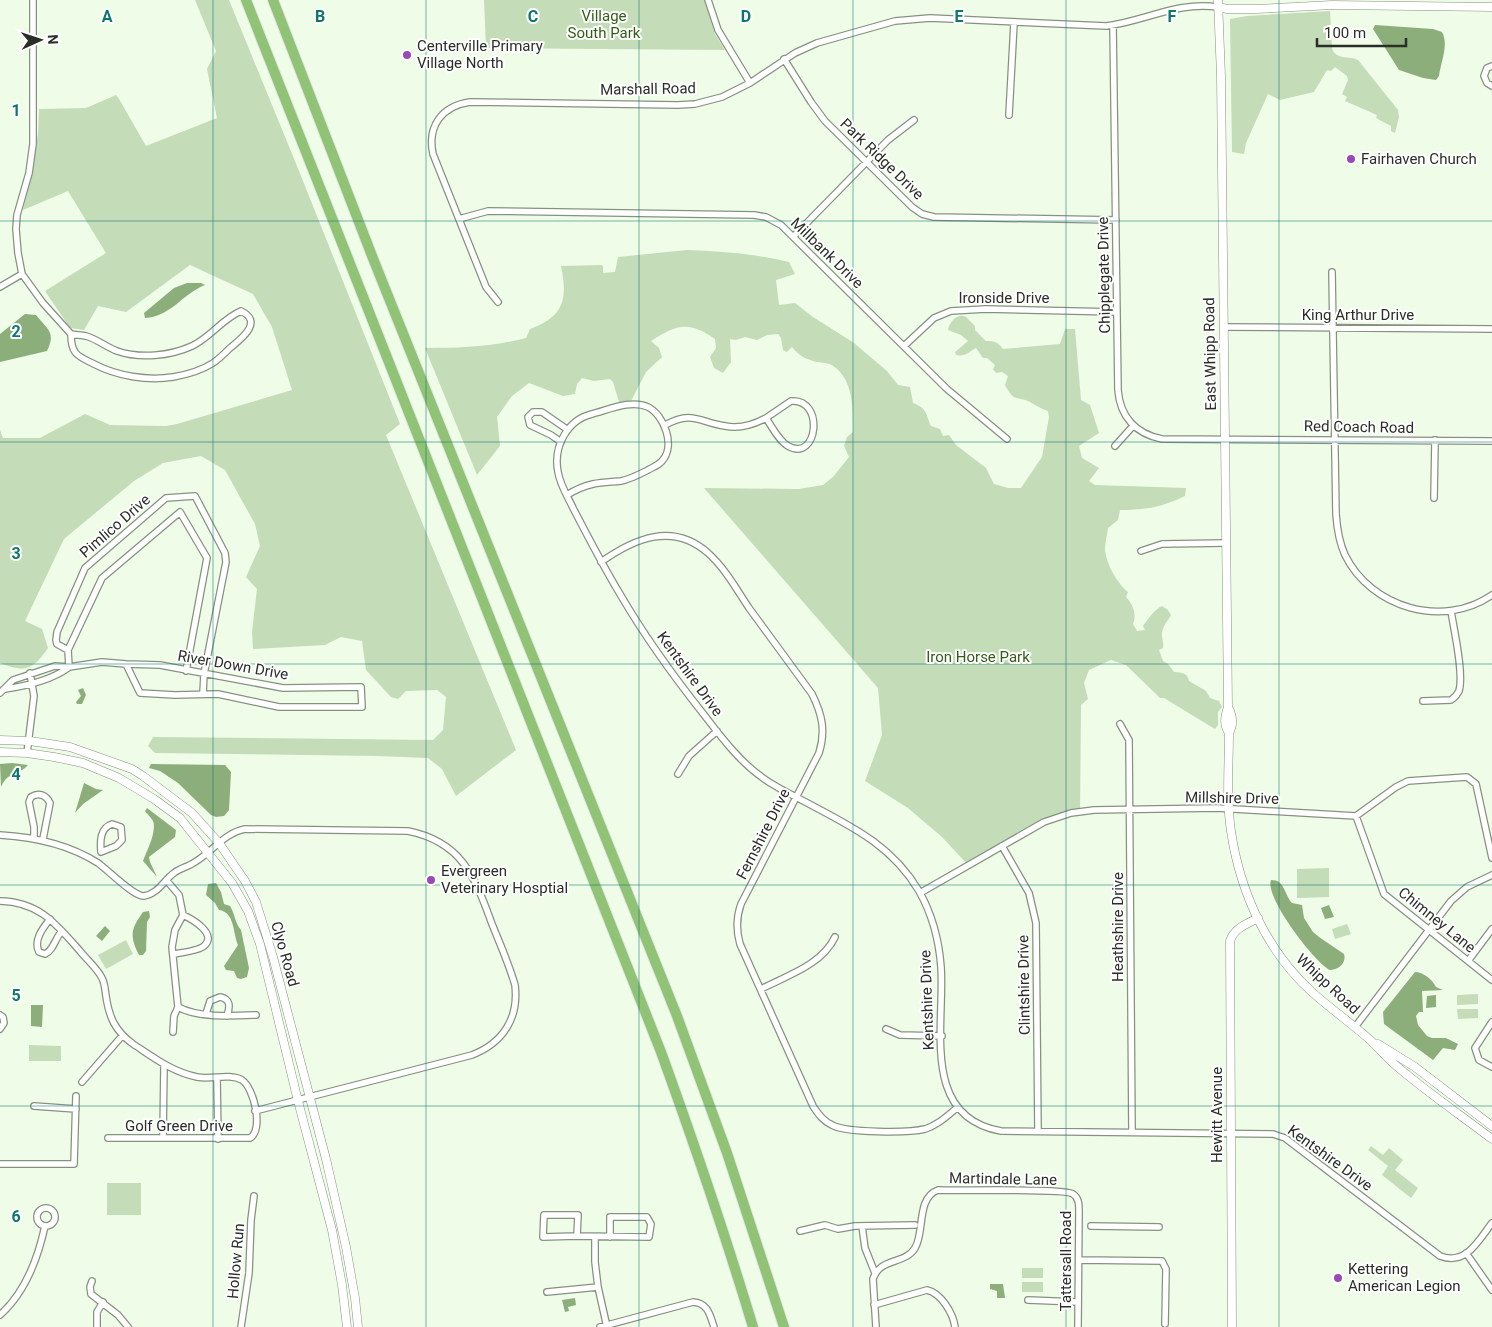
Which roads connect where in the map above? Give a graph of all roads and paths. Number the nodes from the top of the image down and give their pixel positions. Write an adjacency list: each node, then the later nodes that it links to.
1 (33, 0): 22 (street)
2 (246, 0): 159 (highway)
3 (273, 0): 160 (highway)
4 (708, 0): 13 (street)
5 (1332, 3): 6 (street, Marshall Road); 7 (street, Marshall Road)
6 (1463, 3): 8 (street, Marshall Road)
7 (1218, 4): 10 (street, Marshall Road); 26 (street, East Whipp Road)
8 (1492, 7)
9 (1014, 22): 10 (street, Marshall Road); 11 (street, Marshall Road); 15 (street)
10 (1113, 25): 19 (street, Chipplegate Drive)
11 (784, 59): 13 (street, Marshall Road); 17 (street, Park Ridge Drive)
12 (1492, 66): 14 (street)
13 (750, 82): 18 (street, Marshall Road)
14 (1492, 86)
15 (1010, 115)
16 (914, 120): 17 (street)
17 (866, 162): 19 (street, Park Ridge Drive); 20 (street)
18 (458, 219): 20 (street, Millbank Drive); 24 (street, Marshall Road)
19 (1116, 220): 25 (street, Chipplegate Drive)
20 (793, 237): 30 (street, Millbank Drive)
21 (1332, 272): 27 (street)
22 (22, 274): 23 (street); 29 (street)
23 (0, 287)
24 (498, 302)
25 (1117, 312): 30 (street, Ironside Drive); 33 (street, Chipplegate Drive)
26 (1224, 327): 27 (street, King Arthur Drive); 35 (street, East Whipp Road)
27 (1333, 328): 28 (street, King Arthur Drive); 37 (street)
28 (1492, 329)
29 (71, 334): 29 (street)
30 (904, 346): 36 (street, Millbank Drive)
31 (766, 418): 31 (street); 32 (street)
32 (665, 425): 34 (street); 42 (street)
33 (1133, 426): 35 (street); 41 (street)
34 (568, 430): 40 (street); 40 (street)
35 (1225, 438): 37 (street, Red Coach Road); 44 (street, East Whipp Road)
36 (1007, 439)
37 (1335, 439): 38 (street, Red Coach Road); 48 (street)
38 (1435, 440): 39 (street, Red Coach Road); 43 (street)
39 (1492, 440)
40 (561, 442): 42 (street, Kentshire Drive)
41 (1115, 446)
42 (566, 494): 46 (street, Kentshire Drive)
43 (1434, 498)
44 (1226, 543): 45 (street); 67 (street, East Whipp Road)
45 (1141, 551)
46 (601, 562): 60 (street, Kentshire Drive); 66 (street, Fernshire Drive)
47 (1492, 595): 48 (street)
48 (1451, 611): 58 (street)
49 (68, 650): 51 (street, Pimlico Drive); 52 (street, Pimlico Drive); 54 (street, Pimlico Drive)
50 (126, 664): 51 (street, River Down Drive); 52 (street, River Down Drive); 57 (street, River Down Drive)
51 (69, 667): 53 (street, River Down Drive); 55 (street, River Down Drive)
52 (186, 671): 54 (street, River Down Drive)
53 (30, 673): 55 (street); 56 (street, River Down Drive)
54 (204, 674): 57 (street, Pimlico Drive); 57 (street, River Down Drive)
55 (32, 683): 56 (street, River Down Drive); 62 (street)
56 (2, 691)
57 (203, 694)
58 (1423, 701)
59 (1120, 724): 68 (street, Heathshire Drive)
60 (717, 731): 65 (street); 66 (street, Kentshire Drive)
61 (0, 740): 62 (street, Clyo Road)
62 (30, 741): 64 (street); 73 (street, Clyo Road)
63 (0, 752): 64 (street, Clyo Road)
64 (27, 753): 76 (street, Clyo Road)
65 (678, 774)
66 (796, 797): 81 (street, Kentshire Drive); 93 (street, Fernshire Drive)
67 (1230, 809): 68 (street, Millshire Drive); 69 (street, Millshire Drive); 84 (street, East Whipp Road)
68 (1130, 810): 74 (street, Millshire Drive); 120 (street, Heathshire Drive)
69 (1356, 816): 77 (street); 87 (street, Chimney Lane)
70 (0, 835): 71 (street)
71 (34, 838): 72 (street); 72 (street)
72 (44, 840): 78 (street)
73 (219, 843): 76 (street); 112 (street, Clyo Road); 112 (street)
74 (1002, 846): 81 (street, Millshire Drive); 119 (street, Clintshire Drive)
75 (101, 852): 75 (street); 78 (street)
76 (208, 852): 80 (street); 113 (street, Clyo Road)
77 (1492, 858)
78 (96, 862): 80 (street)
79 (1492, 875): 87 (street)
80 (167, 881): 83 (street)
81 (920, 893): 105 (street, Kentshire Drive)
82 (0, 901): 85 (street)
83 (183, 915): 90 (street); 90 (street)
84 (1258, 918): 100 (street, Whipp Road); 121 (street, Hewitt Avenue)
85 (50, 919): 88 (street); 88 (street)
86 (1492, 929): 91 (street)
87 (1429, 930): 91 (street, Chimney Lane); 100 (street)
88 (62, 931): 104 (street)
89 (835, 937): 93 (street)
90 (173, 954): 94 (street)
91 (1468, 962): 92 (street, Chimney Lane)
92 (1492, 980)
93 (761, 989): 115 (street, Fernshire Drive)
94 (178, 1007): 95 (street); 103 (street)
95 (206, 1014): 98 (street); 98 (street)
96 (0, 1015): 101 (street)
97 (256, 1015): 98 (street)
98 (227, 1016)
99 (1492, 1022): 108 (street)
100 (1355, 1027): 106 (street, Whipp Road)
101 (0, 1029)
102 (886, 1029): 105 (street)
103 (173, 1032)
104 (122, 1036): 107 (street); 110 (street)
105 (942, 1036): 115 (street, Kentshire Drive)
106 (1370, 1040): 118 (street, Whipp Road); 125 (street, Whipp Road)
107 (164, 1065): 109 (street); 123 (street)
108 (1492, 1067)
109 (217, 1078): 117 (street); 124 (street)
110 (82, 1082)
111 (76, 1096): 116 (street)
112 (309, 1098): 113 (street); 157 (street, Clyo Road)
113 (298, 1101): 117 (street); 156 (street, Clyo Road)
114 (34, 1106): 116 (street)
115 (958, 1107): 119 (street, Kentshire Drive)
116 (76, 1109): 126 (street)
117 (256, 1111): 124 (street, Golf Green Drive)
118 (1492, 1126)
119 (1038, 1131): 120 (street, Kentshire Drive)
120 (1132, 1132): 121 (street, Kentshire Drive)
121 (1231, 1133): 139 (street, Kentshire Drive); 164 (street, Hewitt Avenue)
122 (108, 1138): 123 (street, Golf Green Drive)
123 (163, 1138): 124 (street, Golf Green Drive)
124 (218, 1139)
125 (1492, 1139)
126 (0, 1164)
127 (254, 1196): 155 (street, Hollow Run)
128 (1075, 1196): 140 (street, Tattersall Road); 141 (street, Martindale Lane)
129 (1492, 1223): 139 (street)
130 (915, 1225): 132 (street)
131 (45, 1226): 150 (street)
132 (862, 1226): 135 (street); 141 (street)
133 (1091, 1226): 134 (street)
134 (1158, 1226)
135 (800, 1231)
136 (577, 1236): 136 (street); 137 (street)
137 (596, 1237): 138 (street); 143 (street)
138 (610, 1237): 138 (street)
139 (1466, 1253): 144 (street)
140 (1079, 1260): 148 (street, Tattersall Road); 151 (street)
141 (875, 1273): 149 (street)
142 (92, 1281): 147 (street)
143 (598, 1287): 145 (street); 152 (street)
144 (1492, 1290)
145 (547, 1292)
146 (1028, 1300): 148 (street)
147 (103, 1302): 153 (street); 154 (street)
148 (1078, 1302): 163 (street, Tattersall Road)
149 (874, 1305): 161 (street); 162 (street)
150 (0, 1315)
151 (1165, 1324)
152 (604, 1326): 158 (street)
153 (97, 1327)
154 (128, 1327)
155 (241, 1327)
156 (346, 1327)
157 (358, 1327)
158 (714, 1327)
159 (753, 1327)
160 (784, 1327)
161 (876, 1327)
162 (955, 1327)
163 (1078, 1327)
164 (1232, 1327)

